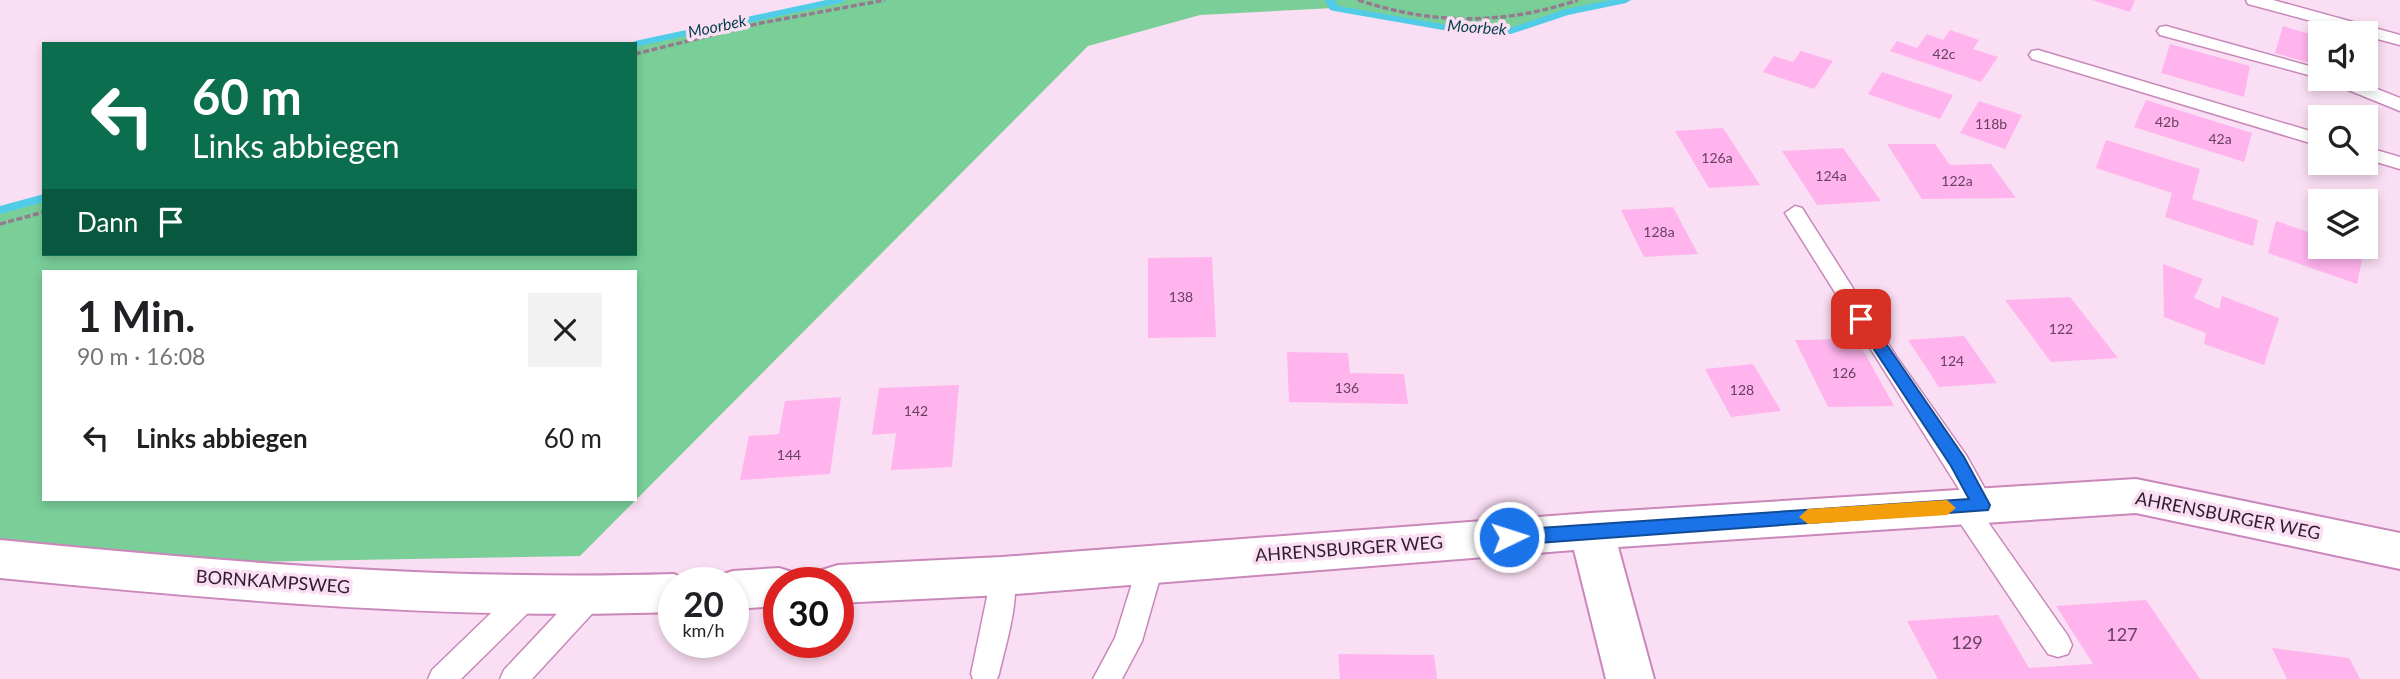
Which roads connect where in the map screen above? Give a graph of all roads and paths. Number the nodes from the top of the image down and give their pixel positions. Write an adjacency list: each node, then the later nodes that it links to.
1 (886, 0): 7 (path)
2 (1358, 0): 3 (path)
3 (1578, 0)
4 (2254, 0): 6 (lane)
5 (2166, 31): 9 (lane)
6 (2400, 40)
7 (637, 54)
8 (2038, 55): 12 (lane)
9 (2308, 71)
10 (2365, 91): 11 (lane)
11 (2400, 106)
12 (2308, 136)
13 (2378, 157): 14 (lane)
14 (2400, 163)
15 (42, 213): 17 (path)
16 (1795, 213): 18 (lane)
17 (0, 224)
18 (1972, 506): 19 (street, AHRENSBURGER WEG); 20 (street, AHRENSBURGER WEG); 28 (lane)
19 (1591, 531): 22 (street, AHRENSBURGER WEG); 33 (street)
20 (2400, 551)
21 (0, 559): 27 (street, BORNKAMPSWEG)
22 (1151, 564): 23 (street, AHRENSBURGER WEG); 32 (lane)
23 (1002, 576): 24 (street, AHRENSBURGER WEG); 29 (lane)
24 (854, 583)
25 (658, 594): 26 (street)
26 (591, 596): 27 (street); 31 (lane)
27 (536, 598): 30 (lane)
28 (2058, 645)
29 (985, 674)
30 (442, 679)
31 (514, 679)
32 (1107, 679)
33 (1630, 679)

